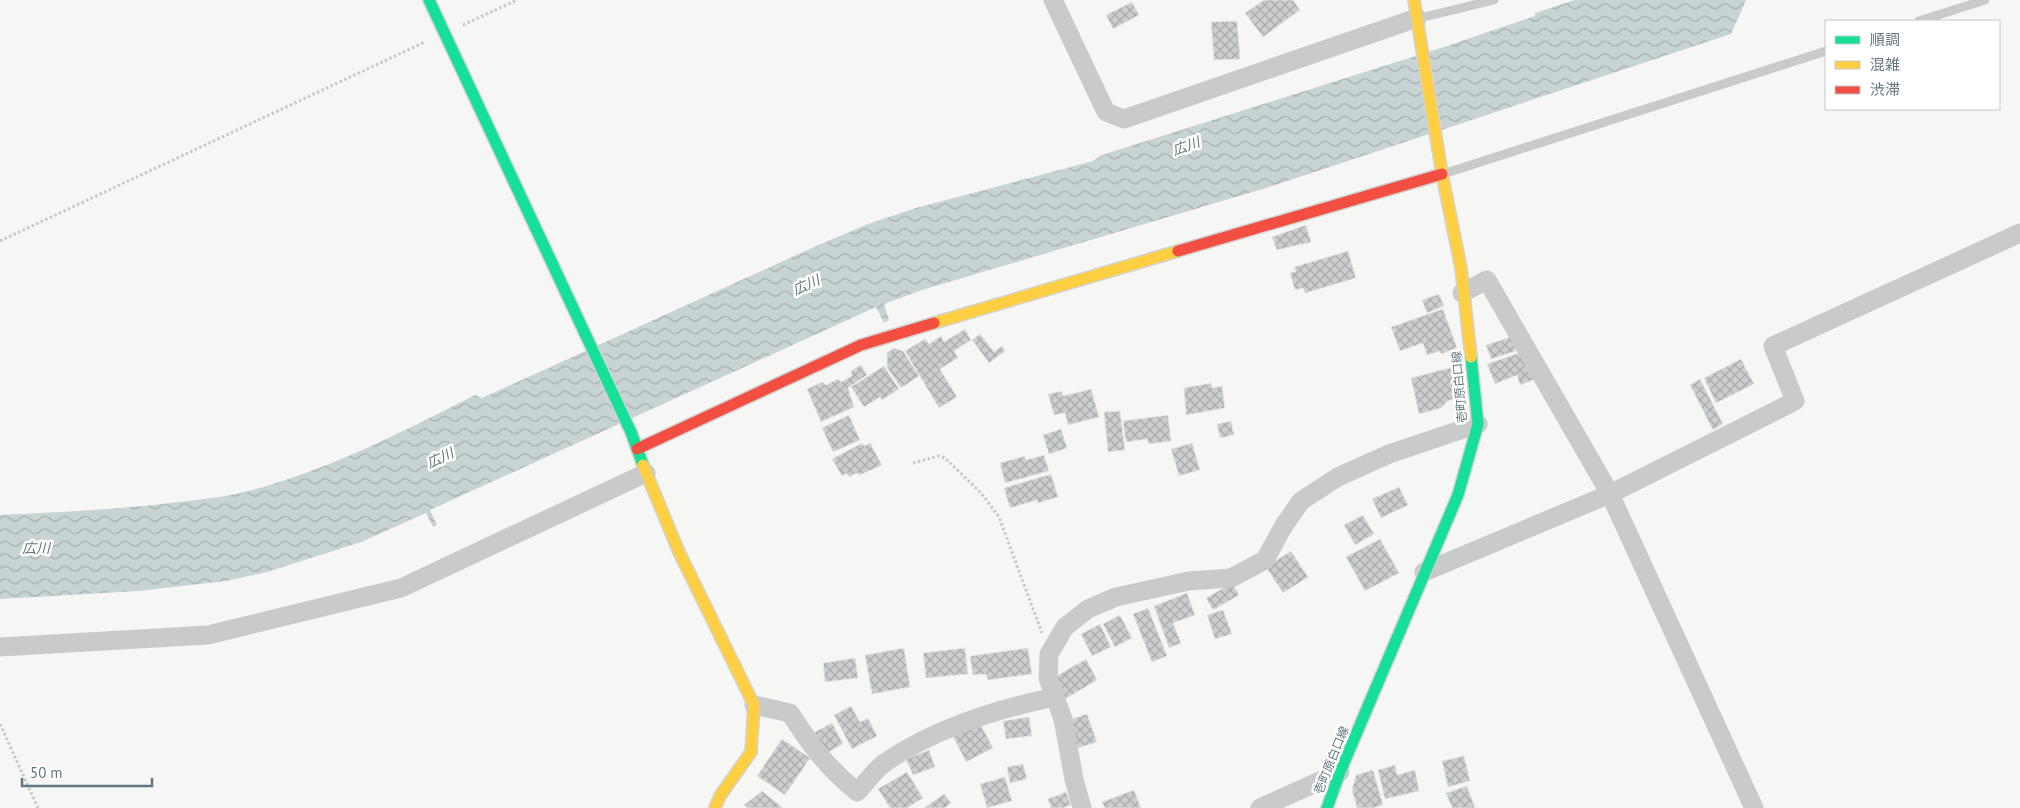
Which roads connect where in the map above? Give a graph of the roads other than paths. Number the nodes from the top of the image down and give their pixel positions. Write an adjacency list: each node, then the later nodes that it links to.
1 (429, 0): 12 (street)
2 (1053, 0): 5 (street)
3 (1494, 0): 5 (lane)
4 (1985, 0): 6 (lane)
5 (1416, 16): 8 (street, 壱町原白口線)
6 (1921, 20)
7 (1825, 51): 8 (lane)
8 (1442, 174): 10 (street, 壱町原白口線); 12 (street)
9 (2020, 233): 14 (street)
10 (1462, 293): 11 (street, 壱町原白口線); 14 (street)
11 (1478, 424): 15 (street, 壱町原白口線); 17 (street)
12 (637, 449): 13 (street)
13 (646, 473): 16 (street); 18 (street)
14 (1610, 494): 15 (street); 24 (street)
15 (1424, 572): 19 (street, 壱町原白口線)
16 (0, 647)
17 (1054, 697): 18 (street); 21 (street)
18 (754, 705): 20 (street)
19 (1340, 772): 22 (street); 23 (street, 壱町原白口線)
20 (715, 808)
21 (1082, 808)
22 (1260, 808)
23 (1327, 808)
24 (1754, 808)

